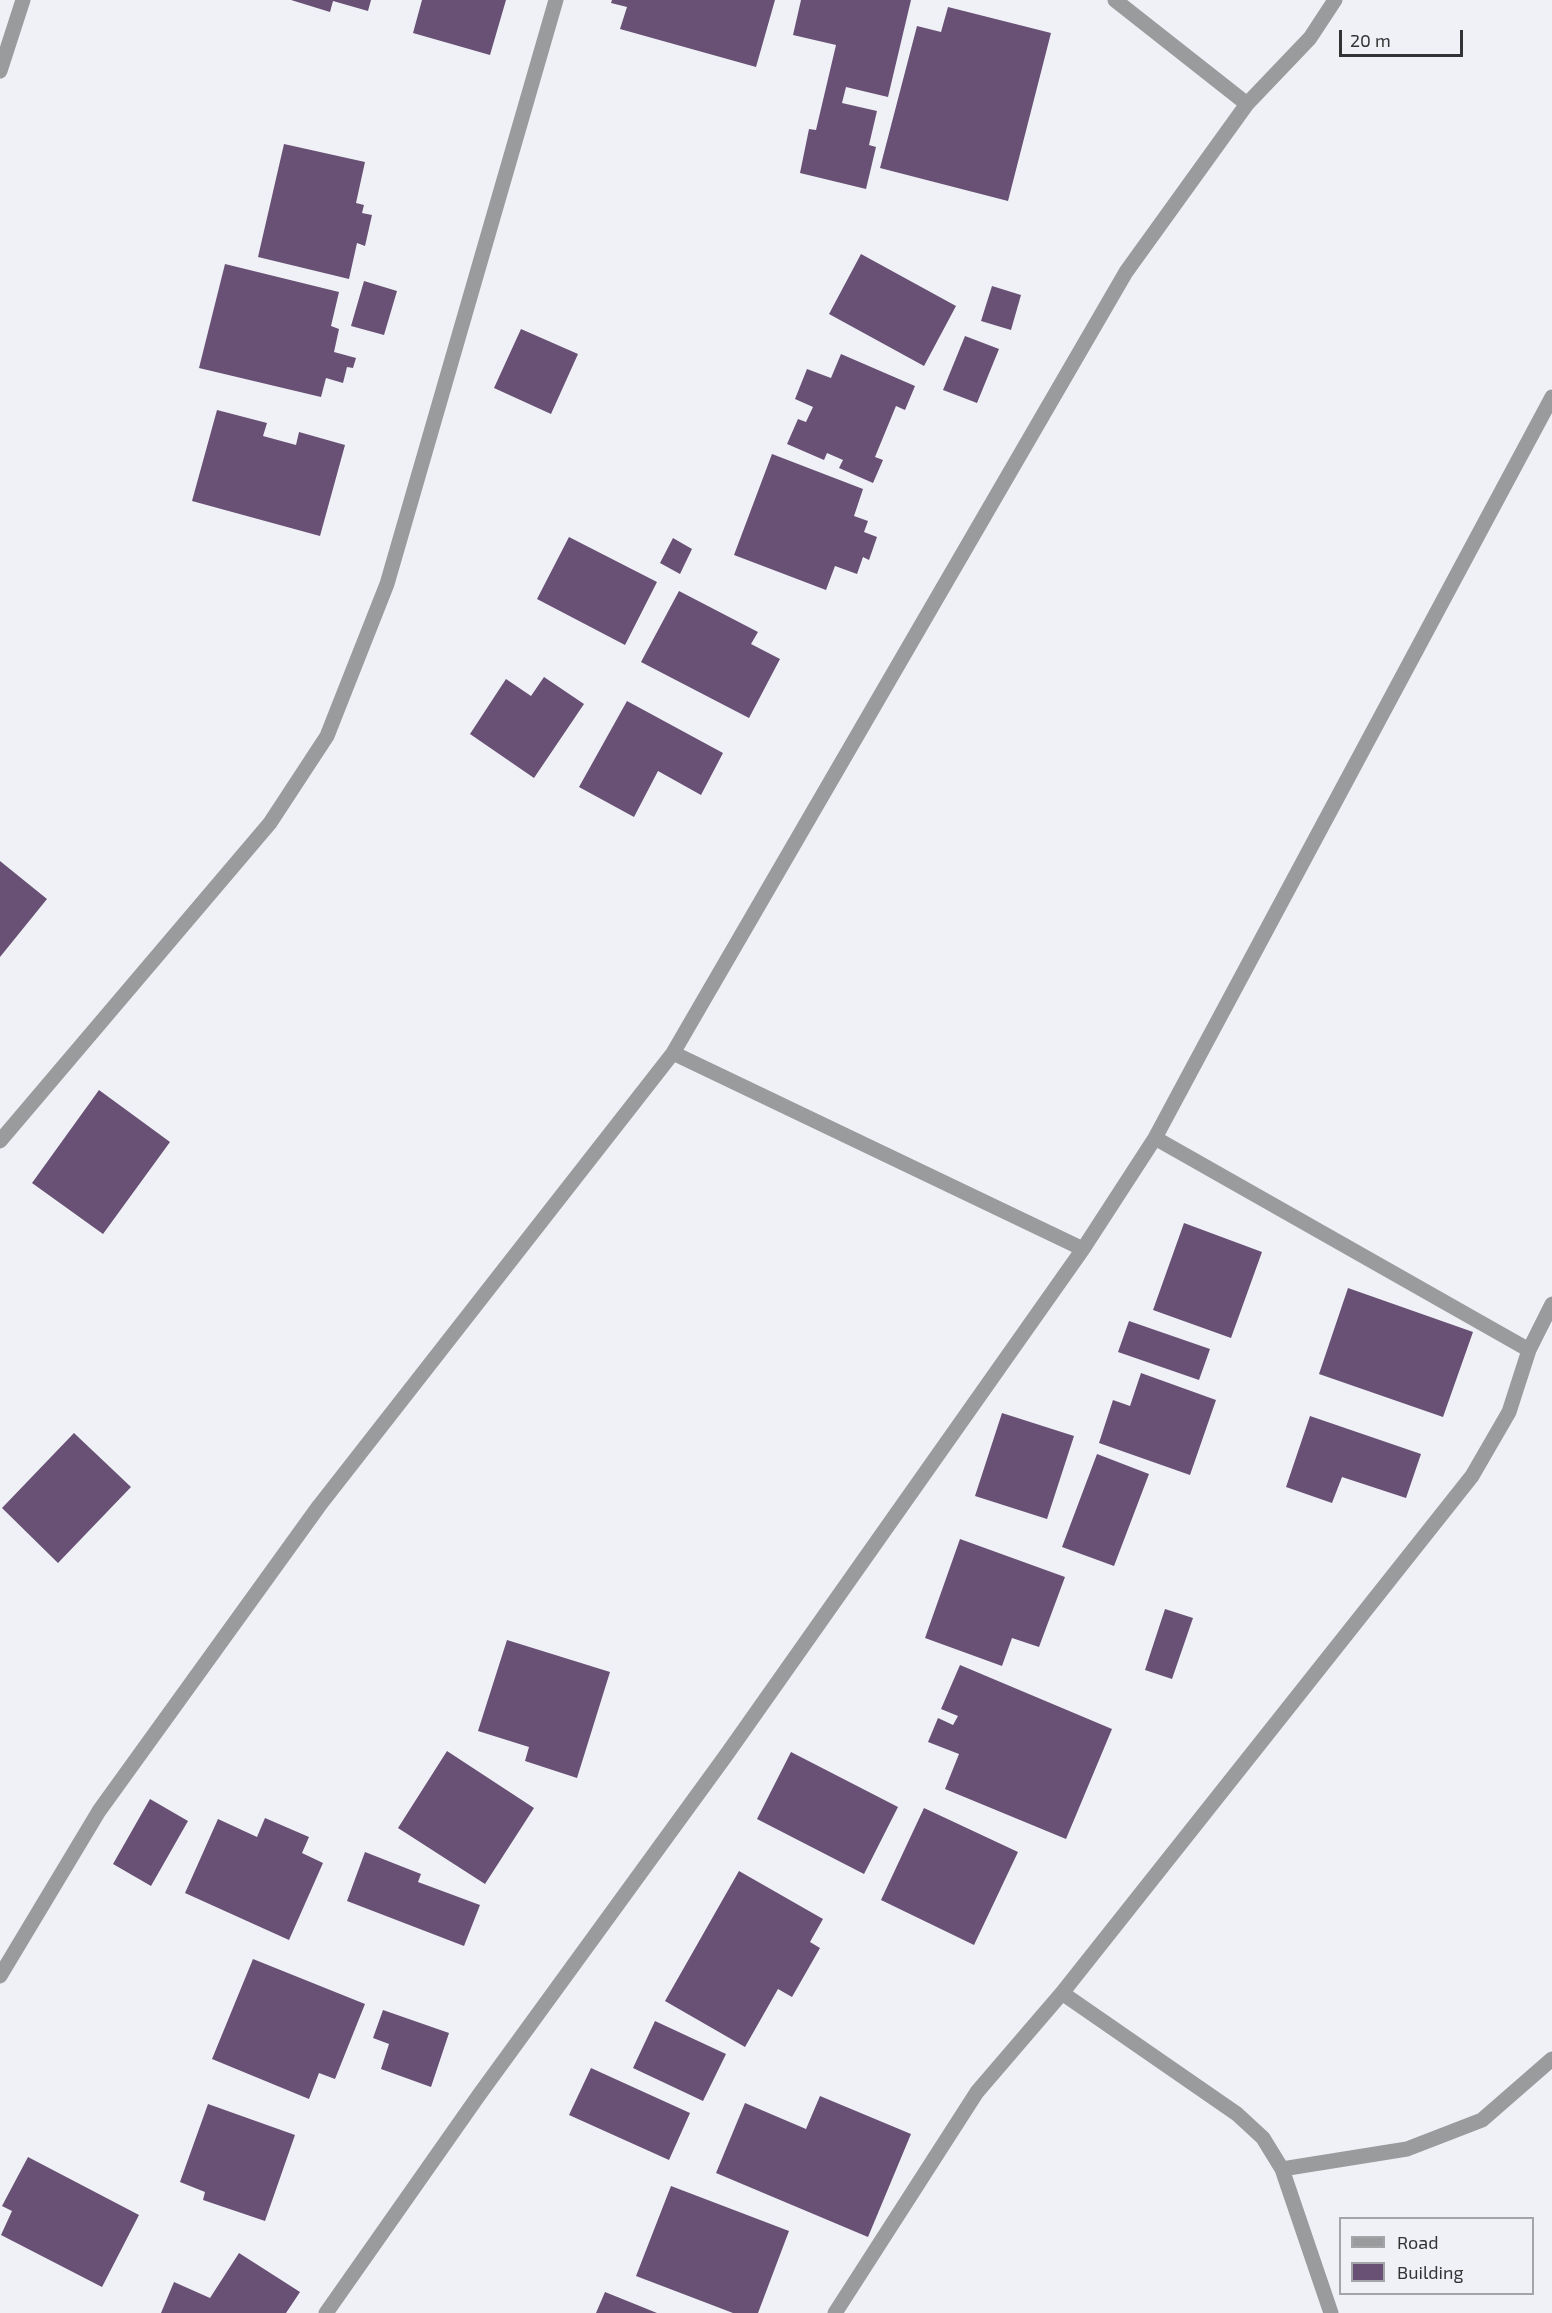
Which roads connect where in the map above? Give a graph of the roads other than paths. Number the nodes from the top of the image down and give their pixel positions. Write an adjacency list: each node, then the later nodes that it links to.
1 (23, 0): 5 (street)
2 (556, 0): 10 (street)
3 (1115, 0): 6 (street)
4 (1335, 0): 6 (street)
5 (0, 71)
6 (1247, 104): 8 (street)
7 (1552, 397): 9 (street)
8 (673, 1053): 11 (street); 14 (street)
9 (1155, 1138): 11 (street); 13 (street)
10 (0, 1141)
11 (1083, 1249): 18 (street)
12 (1552, 1304): 13 (street)
13 (1529, 1350): 15 (street)
14 (0, 1976)
15 (1062, 1993): 17 (street); 19 (street)
16 (1552, 2059): 17 (street)
17 (1282, 2169): 20 (street)
18 (326, 2313)
19 (835, 2313)
20 (1331, 2313)

